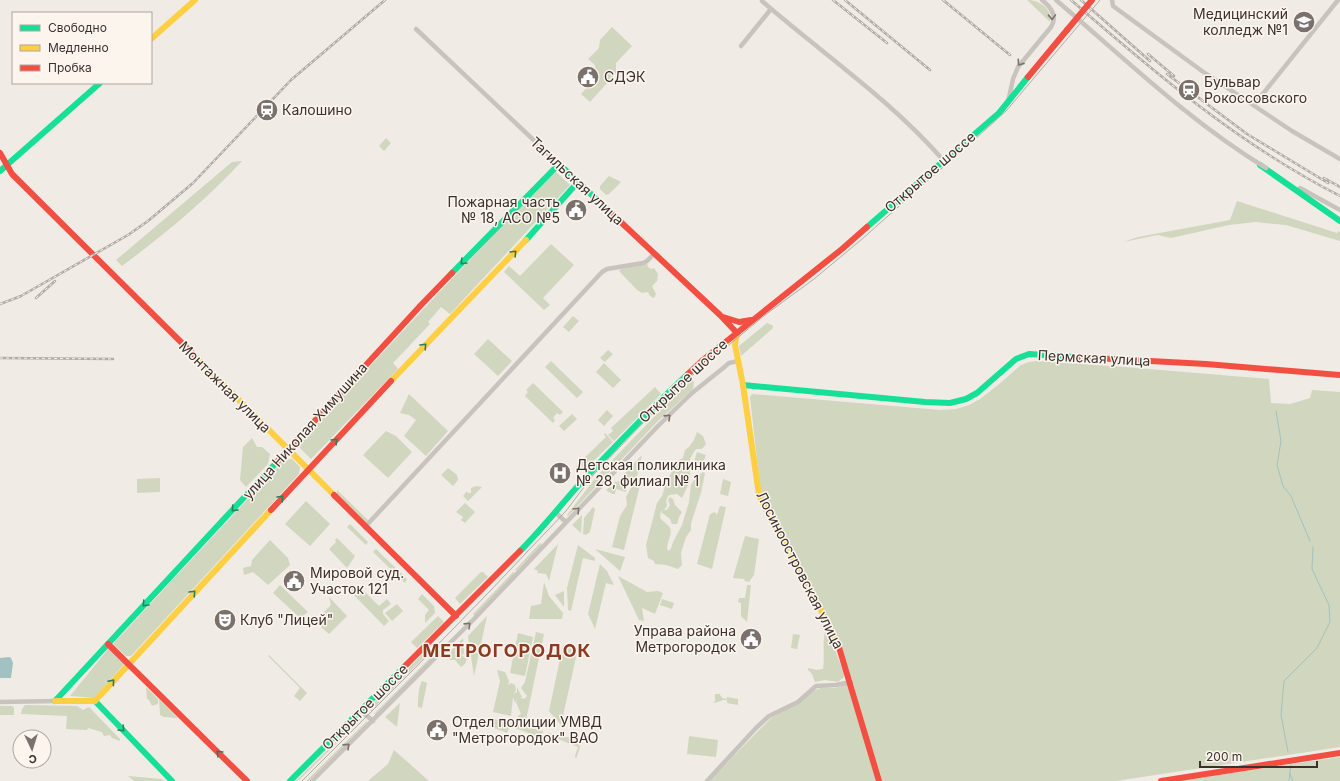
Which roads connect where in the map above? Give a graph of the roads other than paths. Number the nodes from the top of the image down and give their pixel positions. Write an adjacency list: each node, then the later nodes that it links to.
1 (195, 0): 10 (street)
2 (1042, 0): 13 (street, one-way to 13)
3 (1055, 0): 22 (street, bridge); 23 (street)
4 (1092, 0): 13 (street, Открытое шоссе, bridge)
5 (1112, 0): 14 (street)
6 (1338, 0): 14 (street)
7 (762, 1): 8 (street)
8 (771, 9): 11 (street); 17 (street)
9 (416, 29): 18 (street, Тагильская улица)
10 (152, 38)
11 (741, 46)
12 (99, 84): 19 (street)
13 (1008, 102): 17 (street, Открытое шоссе)
14 (1254, 105): 16 (street)
15 (0, 153): 19 (street, Монтажная улица)
16 (1340, 159)
17 (944, 161): 26 (street, Открытое шоссе)
18 (558, 164): 21 (street, Тагильская улица); 31 (street, улица Николая Химушина, one-way to 31)
19 (6, 165): 20 (street); 31 (street, Монтажная улица)
20 (0, 171)
21 (578, 182): 24 (street, Тагильская улица); 32 (street, улица Николая Химушина, one-way to 21)
22 (1340, 210)
23 (1340, 221)
24 (654, 254): 25 (street, Тагильская улица); 35 (street)
25 (720, 315): 26 (street); 27 (street, Тагильская улица)
26 (752, 320): 27 (street, Открытое шоссе)
27 (737, 333): 28 (street, Лосиноостровская улица); 33 (street, Открытое шоссе)
28 (738, 361): 30 (street, Лосиноостровская улица); 34 (street, one-way to 28)
29 (1340, 375): 30 (street, Пермская улица)
30 (743, 384): 40 (street, Лосиноостровская улица)
31 (288, 449): 32 (street, Монтажная улица); 37 (street, улица Николая Химушина, one-way to 37)
32 (308, 469): 35 (street, Монтажная улица); 38 (street, улица Николая Химушина, one-way to 32)
33 (555, 512): 34 (street); 36 (street, Открытое шоссе)
34 (566, 522): 46 (street, one-way to 34)
35 (366, 526): 36 (street, Монтажная улица)
36 (456, 616): 45 (street, Открытое шоссе)
37 (108, 644): 38 (street); 39 (street, улица Николая Химушина)
38 (128, 663): 43 (street, улица Николая Химушина, one-way to 38); 49 (street, one-way to 38)
39 (76, 679): 41 (street, улица Николая Химушина); 42 (street)
40 (850, 682): 52 (street); 53 (street, Лосиноостровская улица)
41 (55, 701): 42 (street); 44 (street)
42 (73, 701): 43 (street)
43 (95, 701): 48 (street, one-way to 48)
44 (0, 702)
45 (361, 711): 46 (street); 50 (street, Открытое шоссе)
46 (373, 721): 51 (street, one-way to 46)
47 (1340, 753): 54 (street)
48 (172, 781)
49 (247, 781)
50 (290, 781)
51 (312, 781)
52 (707, 781)
53 (879, 781)
54 (1161, 781)

